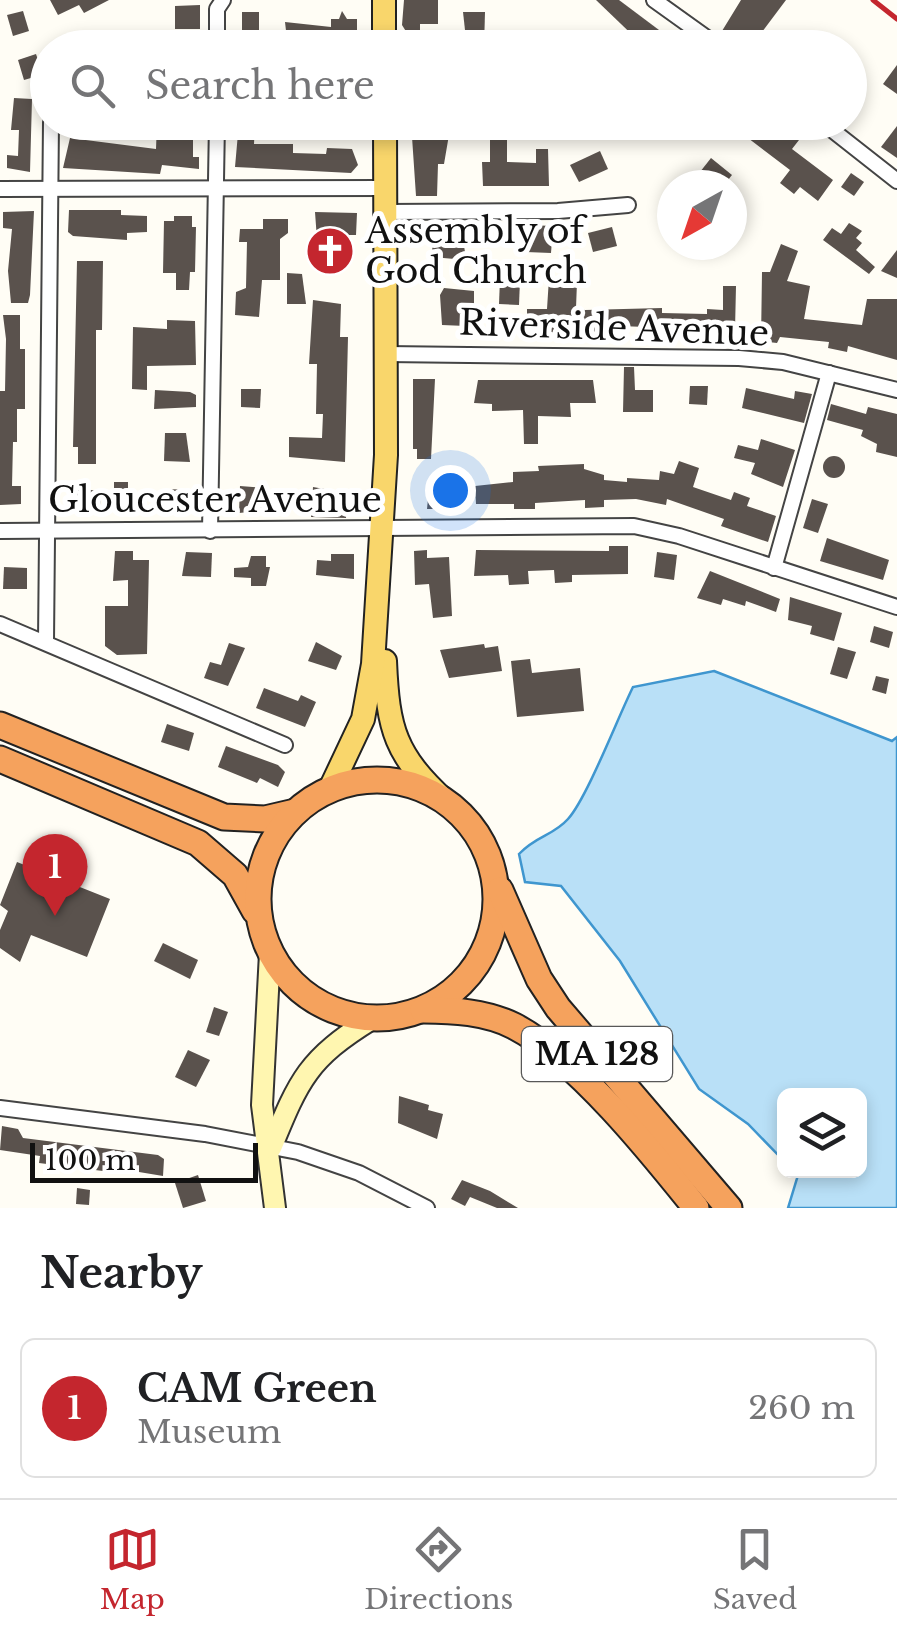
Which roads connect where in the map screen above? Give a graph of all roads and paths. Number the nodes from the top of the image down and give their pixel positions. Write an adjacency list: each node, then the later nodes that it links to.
1 (224, 0): 4 (street)
2 (384, 0): 5 (main road)
3 (654, 0): 6 (street)
4 (217, 30)
5 (384, 30)
6 (696, 30)
7 (50, 140): 14 (street)
8 (217, 140): 15 (street)
9 (385, 140): 13 (main road)
10 (845, 140): 11 (street)
11 (897, 180)
12 (0, 188): 14 (street)
13 (385, 188): 15 (street); 17 (main road)
14 (49, 189): 15 (street); 21 (street)
15 (214, 190): 23 (street)
16 (628, 206): 17 (street)
17 (386, 212): 18 (main road)
18 (386, 354): 19 (street, Riverside Avenue); 24 (main road)
19 (829, 374): 20 (street, Riverside Avenue); 26 (street)
20 (897, 390)
21 (46, 530): 22 (street, Gloucester Avenue); 23 (street, Gloucester Avenue); 29 (street)
22 (0, 531)
23 (210, 531): 24 (street, Gloucester Avenue)
24 (382, 531): 25 (main road); 26 (street, Gloucester Avenue)
25 (382, 564): 30 (main road); 34 (main road)
26 (774, 568): 27 (street, Gloucester Avenue)
27 (897, 607)
28 (0, 624): 29 (street)
29 (46, 642): 32 (street)
30 (385, 658): 35 (main road)
31 (0, 724): 36 (highway, MA 128)
32 (285, 745)
33 (0, 759): 38 (highway, MA 128)
34 (330, 790): 35 (highway, MA 128); 36 (highway, MA 128)
35 (446, 802): 37 (highway, MA 128)
36 (294, 812): 38 (highway)
37 (495, 880): 40 (highway); 47 (highway, MA 128)
38 (259, 920): 39 (highway, MA 128)
39 (270, 952): 41 (highway, MA 128); 43 (main road)
40 (423, 1010): 41 (highway, MA 128); 46 (highway, MA 128)
41 (372, 1019): 43 (main road)
42 (0, 1108): 43 (street)
43 (270, 1150): 44 (main road); 45 (street)
44 (275, 1208)
45 (426, 1208)
46 (696, 1208)
47 (729, 1208)

